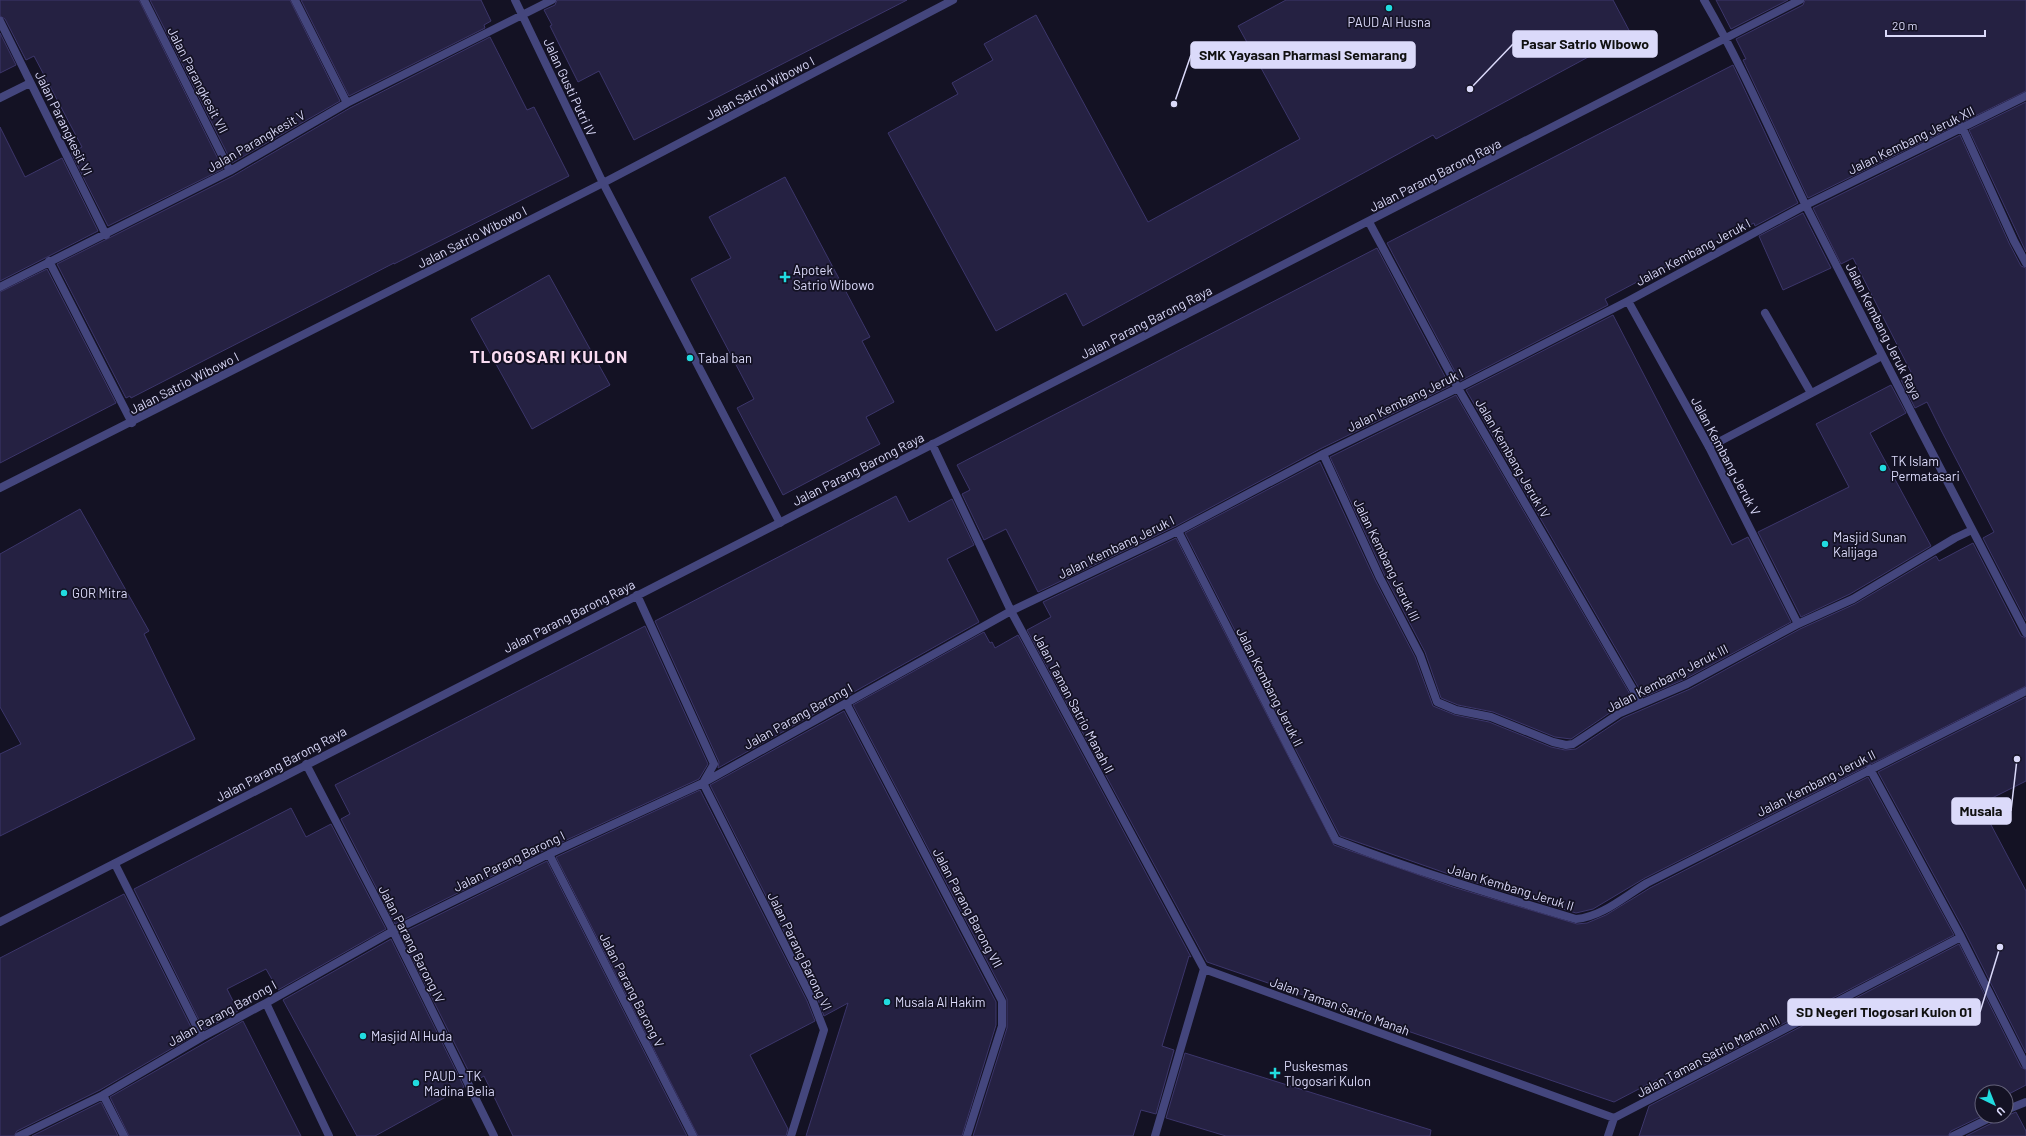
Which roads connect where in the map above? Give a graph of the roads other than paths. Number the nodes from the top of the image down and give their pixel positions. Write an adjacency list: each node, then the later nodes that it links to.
1 (144, 0): 16 (street, Jalan Parangkesit VII)
2 (295, 0): 14 (street)
3 (516, 0): 8 (street, Jalan Gusti Putri IV)
4 (552, 0): 8 (street, Jalan Parangkesit V)
5 (953, 0): 17 (street, Jalan Satrio Wibowo I)
6 (1704, 0): 10 (street, Jalan Kembang Jeruk Raya)
7 (1800, 0): 10 (street, Jalan Parang Barong Raya)
8 (523, 15): 14 (street, Jalan Parangkesit V); 17 (street, Jalan Gusti Putri IV)
9 (0, 21): 11 (street, Jalan Parangkesit VI)
10 (1726, 38): 18 (street, Jalan Kembang Jeruk Raya); 19 (street, Jalan Parang Barong Raya)
11 (30, 83): 13 (street); 20 (street, Jalan Parangkesit VI)
12 (2026, 96): 15 (street, Jalan Kembang Jeruk XII)
13 (0, 98)
14 (347, 103): 16 (street, Jalan Parangkesit V)
15 (1962, 127): 18 (street, Jalan Kembang Jeruk XII); 22 (street)
16 (230, 171): 20 (street, Jalan Parangkesit V)
17 (603, 184): 29 (street, Jalan Satrio Wibowo I); 34 (street, Jalan Gusti Putri IV)
18 (1806, 205): 24 (street, Jalan Kembang Jeruk I); 26 (street, Jalan Kembang Jeruk Raya)
19 (1369, 222): 27 (street, Jalan Kembang Jeruk IV); 30 (street, Jalan Parang Barong Raya)
20 (106, 235): 21 (street, Jalan Parangkesit V)
21 (49, 261): 23 (street, Jalan Parangkesit V); 29 (street)
22 (2026, 263)
23 (0, 287)
24 (1628, 301): 27 (street, Jalan Kembang Jeruk I); 31 (street, Jalan Kembang Jeruk V)
25 (1765, 313): 28 (street)
26 (1882, 356): 28 (street); 35 (street, Jalan Kembang Jeruk Raya)
27 (1458, 388): 32 (street, Jalan Kembang Jeruk I); 42 (street, Jalan Kembang Jeruk IV)
28 (1811, 393): 31 (street)
29 (132, 423): 33 (street, Jalan Satrio Wibowo I)
30 (932, 444): 34 (street, Jalan Parang Barong Raya); 38 (street, Jalan Taman Satrio Manah II)
31 (1709, 447): 39 (street, Jalan Kembang Jeruk V)
32 (1323, 454): 36 (street, Jalan Kembang Jeruk I); 42 (street, Jalan Kembang Jeruk III)
33 (0, 488)
34 (780, 523): 37 (street, Jalan Parang Barong Raya)
35 (1972, 530): 39 (street, Jalan Kembang Jeruk III); 40 (street, Jalan Kembang Jeruk Raya)
36 (1178, 531): 38 (street, Jalan Kembang Jeruk I); 45 (street, Jalan Kembang Jeruk II)
37 (637, 595): 44 (street, Jalan Parang Barong Raya); 46 (street)
38 (1011, 611): 43 (street, Jalan Parang Barong I); 52 (street, Jalan Taman Satrio Manah II)
39 (1798, 624): 42 (street, Jalan Kembang Jeruk III)
40 (2026, 633)
41 (2026, 691): 45 (street, Jalan Kembang Jeruk II)
42 (1641, 702)
43 (846, 703): 46 (street, Jalan Parang Barong I); 67 (street, Jalan Parang Barong VII)
44 (306, 764): 48 (street, Jalan Parang Barong Raya); 50 (street, Jalan Parang Barong IV)
45 (1870, 769): 51 (street)
46 (703, 783): 47 (street, Jalan Parang Barong I); 66 (street, Jalan Parang Barong VI)
47 (549, 854): 50 (street, Jalan Parang Barong I); 65 (street, Jalan Parang Barong V)
48 (115, 864): 49 (street, Jalan Parang Barong Raya); 54 (street)
49 (0, 922)
50 (393, 931): 53 (street, Jalan Parang Barong I); 64 (street, Jalan Parang Barong IV)
51 (1961, 936): 55 (street); 59 (street, Jalan Taman Satrio Manah III)
52 (1204, 970): 59 (street, Jalan Taman Satrio Manah); 68 (street)
53 (266, 1003): 54 (street, Jalan Parang Barong I); 63 (street)
54 (202, 1037): 56 (street, Jalan Parang Barong I)
55 (2026, 1065)
56 (103, 1095): 61 (street, Jalan Parang Barong I); 62 (street)
57 (2026, 1102): 58 (street)
58 (2014, 1107)
59 (1614, 1118): 69 (street)
60 (1978, 1124): 70 (street)
61 (19, 1136)
62 (124, 1136)
63 (329, 1136)
64 (494, 1136)
65 (693, 1136)
66 (791, 1136)
67 (967, 1136)
68 (1154, 1136)
69 (1608, 1136)
70 (1953, 1136)

